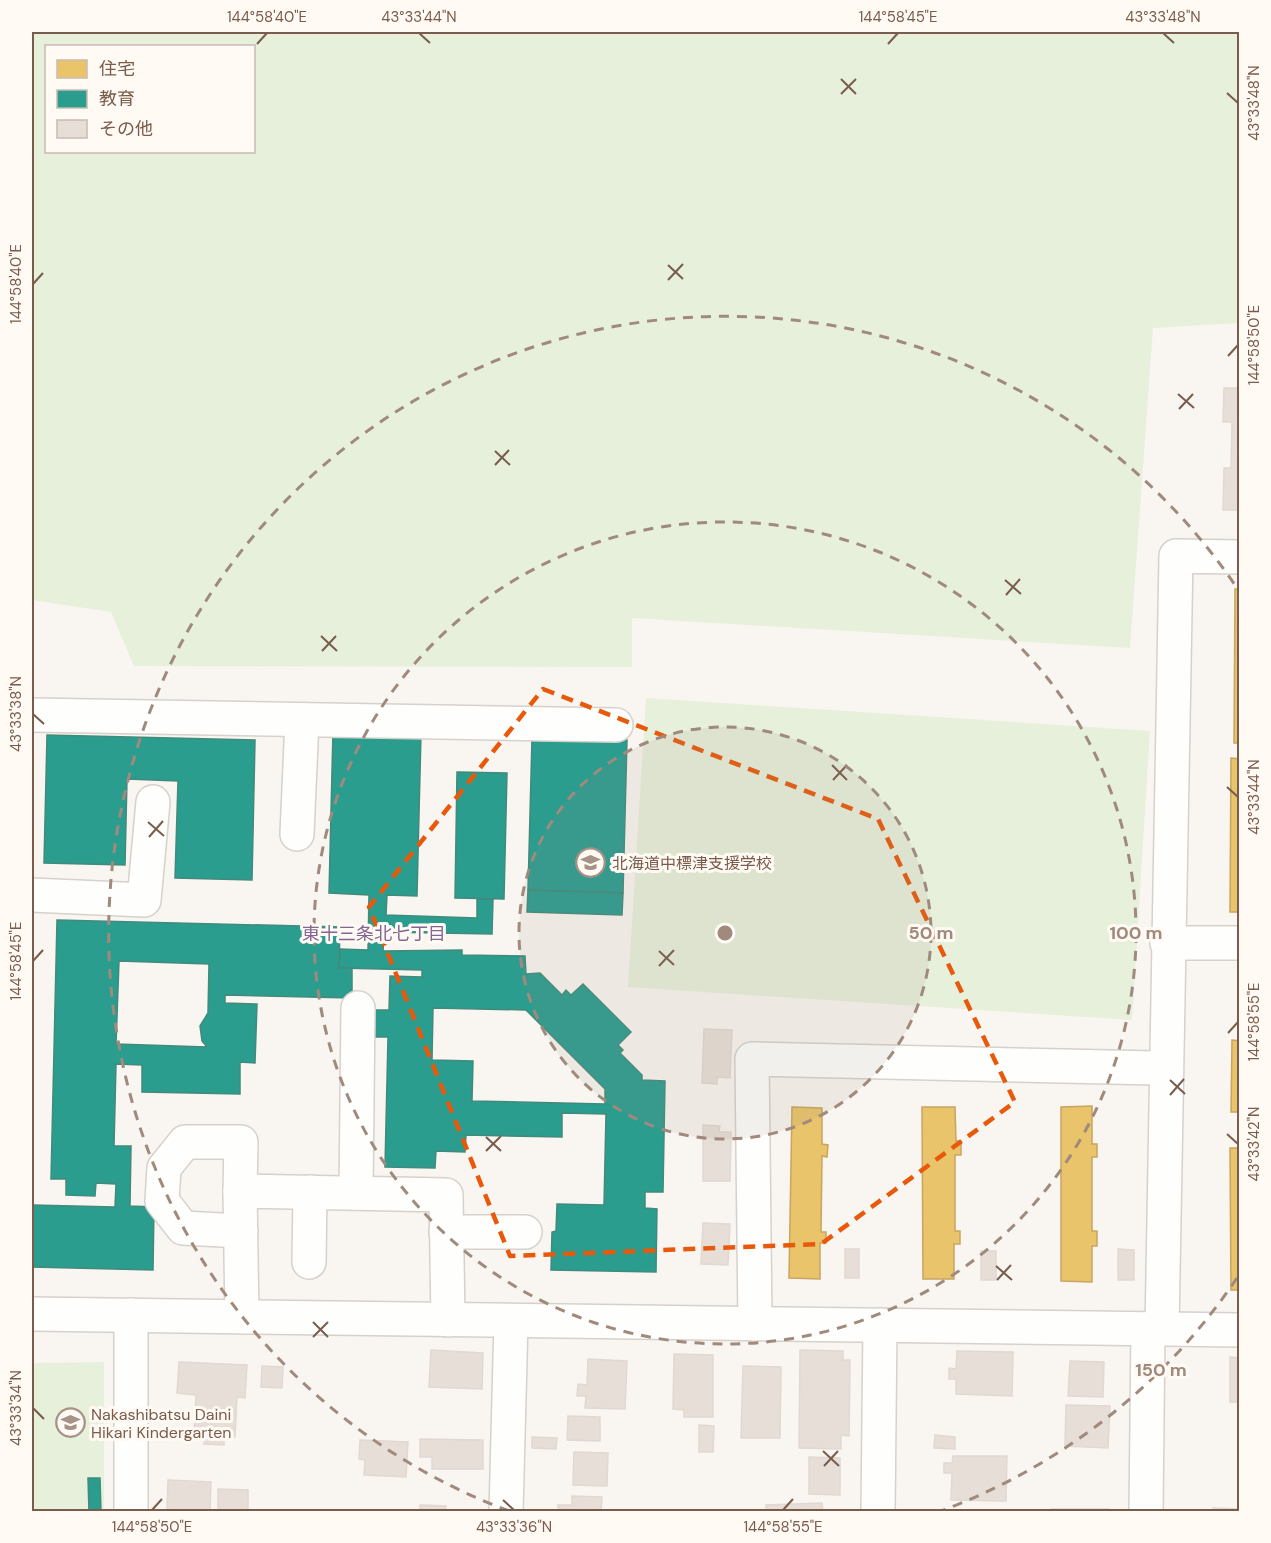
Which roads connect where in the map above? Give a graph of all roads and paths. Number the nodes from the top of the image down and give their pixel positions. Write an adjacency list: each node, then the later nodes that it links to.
1 (1239, 557): 8 (street)
2 (32, 715): 3 (street)
3 (302, 720): 4 (street); 6 (street)
4 (616, 725)
5 (153, 802): 7 (street)
6 (297, 834)
7 (32, 895)
8 (1167, 943): 9 (street); 26 (street)
9 (1239, 943)
10 (358, 1008): 14 (street)
11 (1156, 1068): 24 (street)
12 (240, 1191): 13 (street); 15 (street); 15 (street)
13 (310, 1192): 14 (street); 18 (street)
14 (356, 1193): 16 (street)
15 (241, 1231): 21 (street)
16 (446, 1232): 17 (street); 22 (street)
17 (525, 1232)
18 (309, 1262)
19 (32, 1314): 20 (street)
20 (131, 1315): 21 (street); 28 (street)
21 (242, 1317): 22 (street)
22 (448, 1320): 23 (street)
23 (511, 1320): 24 (street); 29 (street)
24 (755, 1324): 25 (street)
25 (880, 1325): 26 (street); 30 (street)
26 (1155, 1329): 27 (street); 31 (street)
27 (1239, 1330)
28 (131, 1512)
29 (506, 1512)
30 (878, 1512)
31 (1146, 1512)

